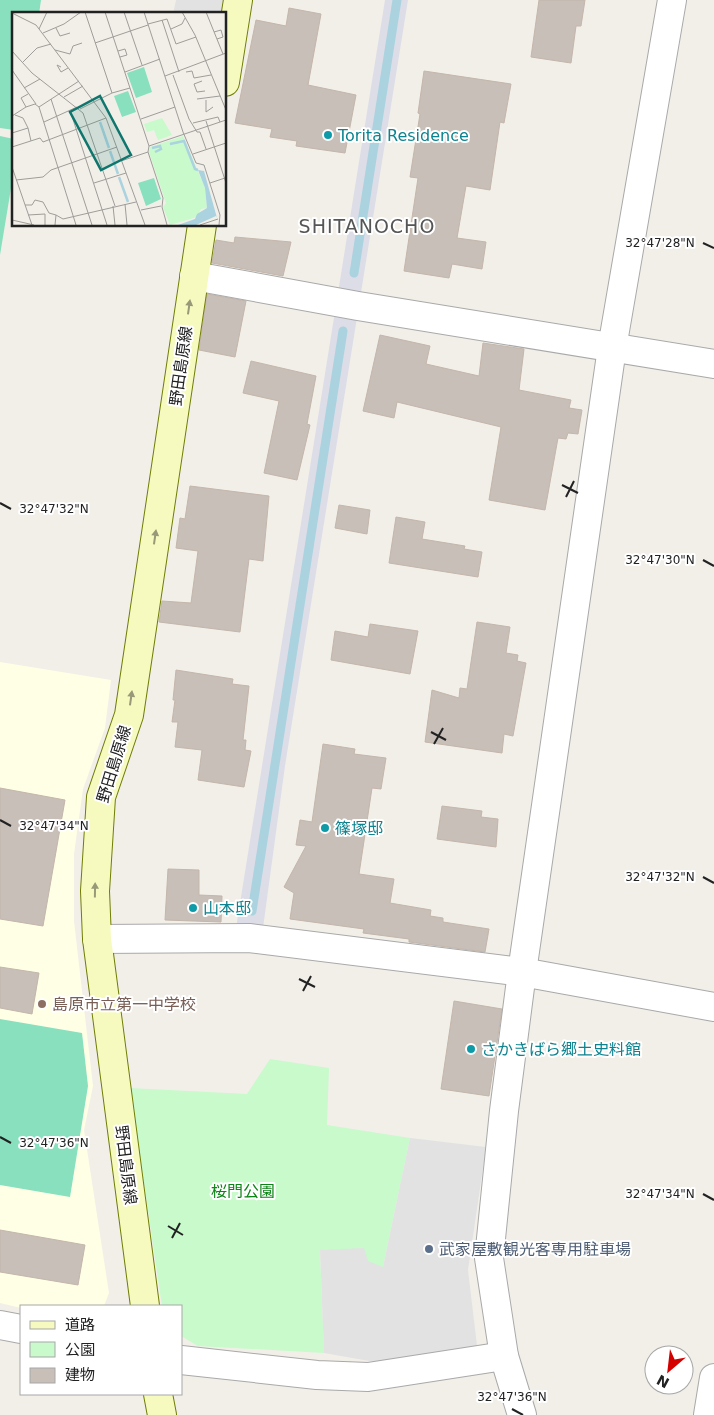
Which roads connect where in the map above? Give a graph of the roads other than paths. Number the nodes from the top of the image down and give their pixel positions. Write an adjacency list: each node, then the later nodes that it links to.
1 (238, 0): 3 (main road)
2 (672, 0): 6 (street)
3 (226, 76)
4 (202, 226): 5 (main road, 野田島原線)
5 (194, 276): 6 (street); 8 (main road, 野田島原線, one-way to 5)
6 (612, 348): 7 (street); 9 (street)
7 (714, 364)
8 (97, 939): 9 (street); 11 (main road, 野田島原線)
9 (522, 972): 10 (street); 14 (street)
10 (714, 1007)
11 (145, 1305)
12 (0, 1324): 13 (street)
13 (20, 1329)
14 (504, 1356): 15 (street); 19 (street)
15 (182, 1360)
16 (714, 1378): 20 (street)
17 (158, 1395): 18 (main road)
18 (162, 1415)
19 (522, 1415)
20 (708, 1415)

